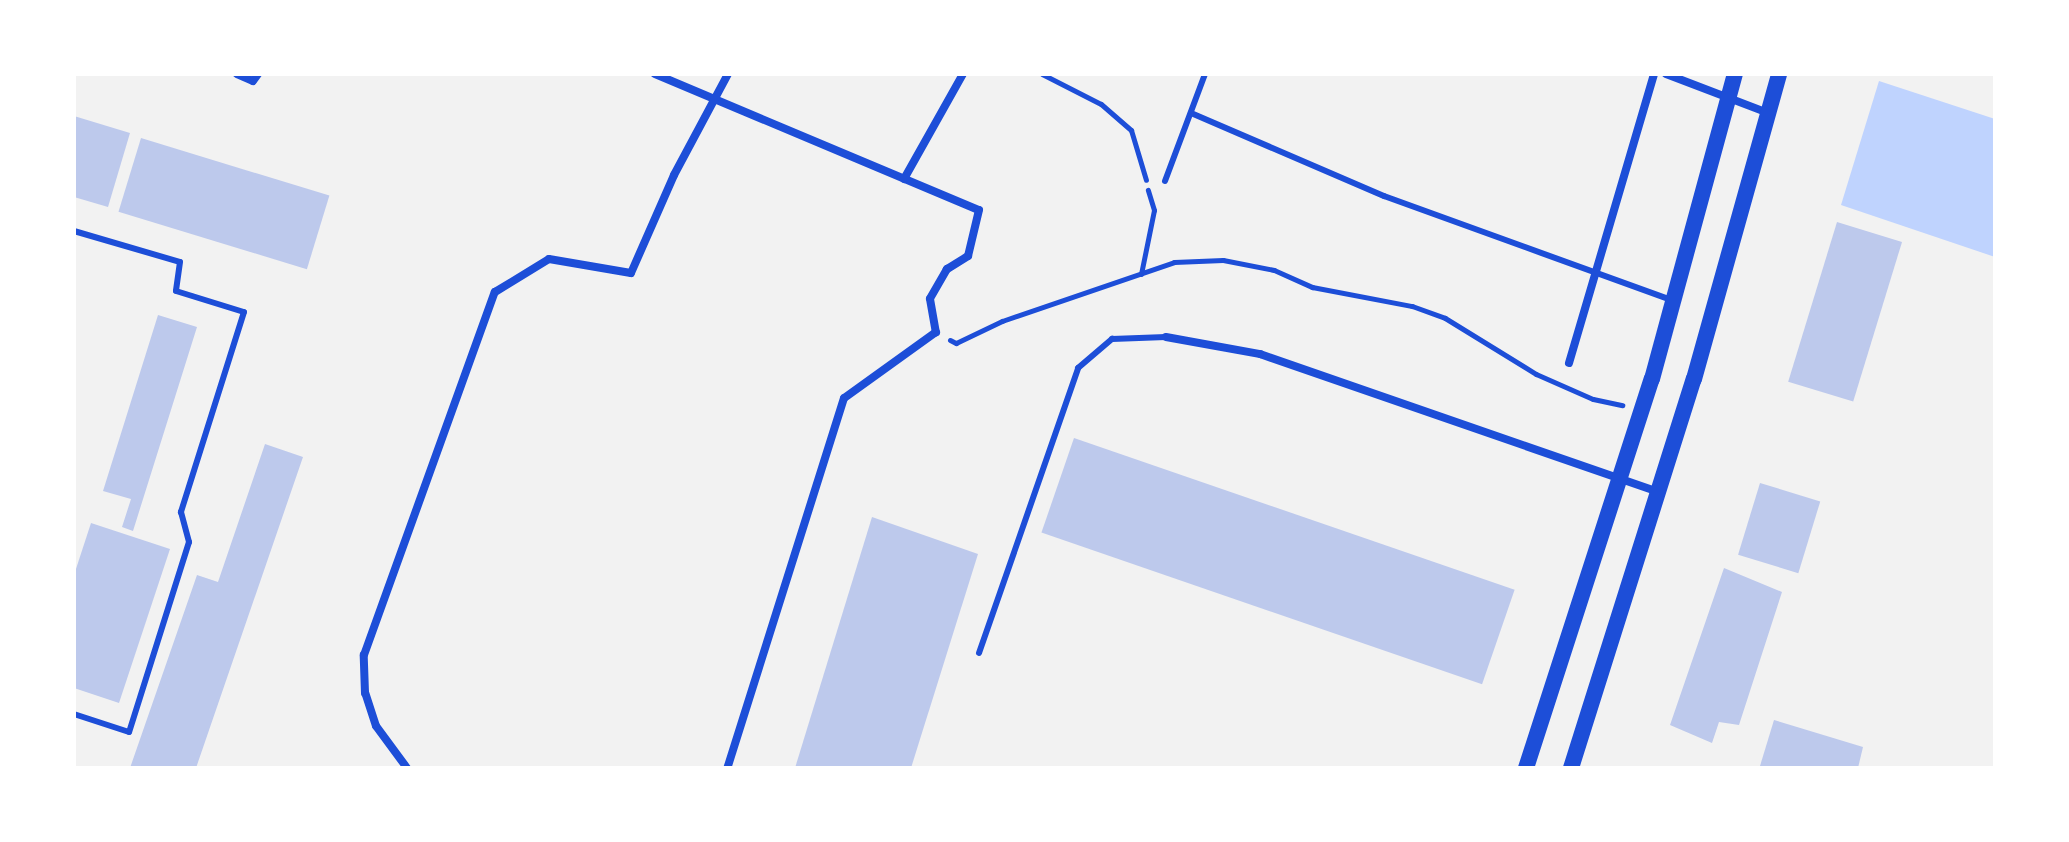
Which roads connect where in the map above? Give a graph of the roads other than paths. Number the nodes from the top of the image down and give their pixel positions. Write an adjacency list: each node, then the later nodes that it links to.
1 (237, 74): 10 (street)
2 (655, 74): 12 (street)
3 (728, 74): 12 (street)
4 (963, 74): 15 (street)
5 (1205, 74): 13 (lane)
6 (1654, 74): 18 (street)
7 (1666, 74): 11 (street)
8 (1735, 74): 11 (main road)
9 (1779, 74): 14 (main road)
10 (256, 78)
11 (1728, 98): 14 (street); 19 (main road)
12 (714, 100): 15 (street); 26 (street)
13 (1191, 113): 16 (lane); 18 (lane)
14 (1768, 113): 23 (main road)
15 (904, 179): 27 (street)
16 (1165, 181)
17 (74, 231): 25 (lane)
18 (1597, 272): 19 (lane); 21 (street)
19 (1673, 301): 22 (main road)
20 (1166, 337): 22 (street); 24 (lane)
21 (1569, 363)
22 (1619, 480): 23 (street); 28 (main road)
23 (1658, 492): 29 (main road)
24 (979, 653)
25 (74, 714)
26 (407, 768)
27 (727, 768)
28 (1526, 768)
29 (1571, 768)

